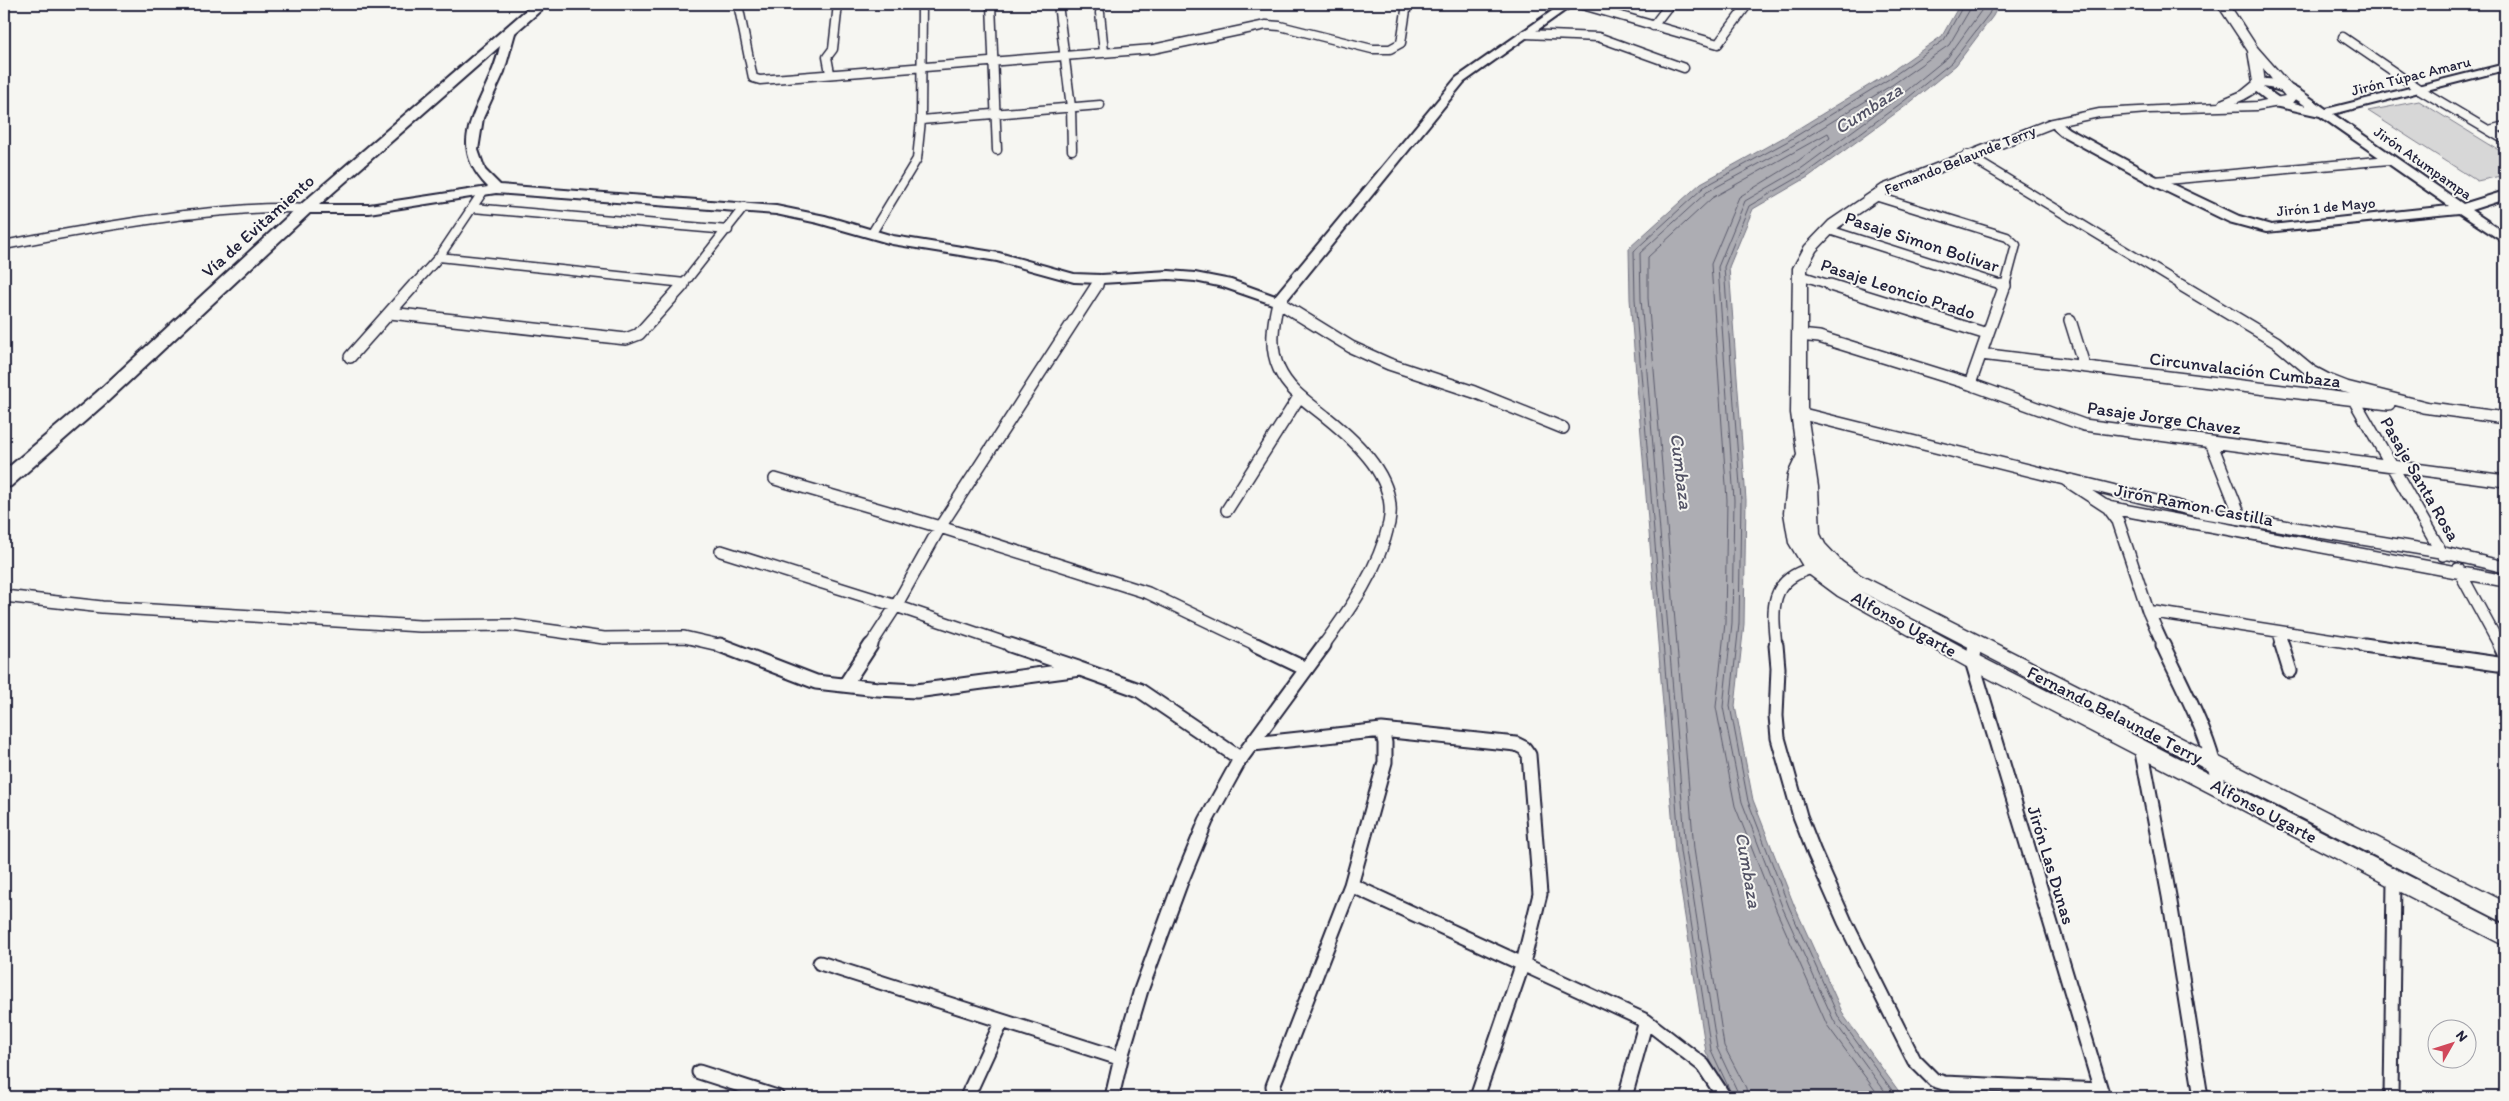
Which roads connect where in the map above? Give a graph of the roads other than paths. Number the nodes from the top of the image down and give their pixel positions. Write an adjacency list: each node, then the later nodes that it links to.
1 (541, 4): 15 (highway, Vía de Evitamiento)
2 (738, 4): 25 (street)
3 (838, 4): 25 (street)
4 (922, 4): 22 (street)
5 (991, 4): 21 (street)
6 (1058, 4): 20 (street)
7 (1407, 4): 19 (street)
8 (1568, 4): 16 (street)
9 (1579, 4): 14 (street)
10 (1670, 4): 14 (street)
11 (1748, 4): 14 (street)
12 (2223, 4): 18 (main road)
13 (1100, 13): 19 (street)
14 (1653, 26)
15 (509, 33): 45 (street); 52 (highway, Vía de Evitamiento)
16 (1525, 34): 23 (street); 63 (street)
17 (2343, 37): 28 (street)
18 (2253, 49): 26 (main road); 27 (main road)
19 (1104, 52): 20 (street)
20 (1066, 55): 21 (street); 32 (street)
21 (992, 61): 22 (street); 34 (street)
22 (920, 66): 25 (street); 35 (street)
23 (1684, 68)
24 (2505, 68): 28 (street, Jirón Túpac Amaru)
25 (830, 73)
26 (2257, 85): 27 (street, Jirón Atumpampa); 29 (street, Jirón Atumpampa); 31 (main road, Fernando Belaunde Terry)
27 (2286, 88): 29 (main road); 33 (street, Jirón Atumpampa)
28 (2419, 88): 33 (street, Jirón Túpac Amaru); 38 (street)
29 (2278, 103): 31 (main road, Fernando Belaunde Terry); 33 (street, Jirón Atumpampa)
30 (1100, 105): 32 (street)
31 (2217, 106): 36 (main road, Fernando Belaunde Terry)
32 (1071, 107): 34 (street); 41 (street)
33 (2323, 113): 43 (street, Jirón Atumpampa)
34 (998, 114): 35 (street); 40 (street)
35 (921, 120): 55 (street)
36 (2053, 123): 42 (main road, Fernando Belaunde Terry); 44 (street, Jirón 1 de Mayo)
37 (2505, 126): 38 (street)
38 (2488, 130): 39 (street)
39 (2505, 140)
40 (997, 150)
41 (1072, 150)
42 (1967, 155): 48 (main road, Fernando Belaunde Terry); 74 (street)
43 (2389, 160): 44 (street); 51 (street, Jirón Atumpampa)
44 (2155, 181): 51 (street, Jirón 1 de Mayo)
45 (496, 189): 46 (street); 49 (street)
46 (482, 193): 50 (street); 52 (street)
47 (2505, 195): 51 (street, Jirón 1 de Mayo)
48 (1875, 196): 54 (main road, Fernando Belaunde Terry); 62 (street)
49 (744, 207): 53 (street); 55 (street)
50 (473, 208): 53 (street); 58 (street)
51 (2462, 209): 56 (street, Jirón Atumpampa)
52 (305, 210): 57 (street); 83 (highway, Vía de Evitamiento)
53 (728, 230): 61 (street)
54 (1829, 230): 59 (main road, Fernando Belaunde Terry); 62 (street, Pasaje Simon Bolivar)
55 (872, 233): 60 (street)
56 (2505, 239)
57 (4, 245)
58 (439, 257): 61 (street); 64 (street)
59 (1800, 275): 66 (main road, Fernando Belaunde Terry); 67 (street, Pasaje Leoncio Prado)
60 (1101, 279): 63 (street); 89 (street)
61 (685, 283): 64 (street)
62 (2005, 286): 67 (street)
63 (1278, 302): 72 (street); 77 (street)
64 (390, 312): 69 (street)
65 (2070, 320): 70 (street)
66 (1799, 334): 71 (street, Pasaje Jorge Chavez); 75 (main road, Fernando Belaunde Terry)
67 (1987, 334): 68 (street)
68 (1981, 354): 70 (street, Circunvalación Cumbaza); 71 (street)
69 (350, 357)
70 (2084, 365): 73 (street, Circunvalación Cumbaza)
71 (1970, 384): 78 (street, Pasaje Jorge Chavez)
72 (1299, 397): 87 (street); 104 (street)
73 (2354, 400): 74 (street, Circunvalación Cumbaza); 80 (street, Pasaje Santa Rosa)
74 (2429, 408): 76 (street, Circunvalación Cumbaza)
75 (1799, 413): 79 (main road, Fernando Belaunde Terry); 82 (street, Jirón Ramon Castilla)
76 (2505, 418)
77 (1563, 428)
78 (2211, 442): 80 (street, Pasaje Jorge Chavez); 88 (street)
79 (1806, 454): 93 (main road); 100 (main road, Fernando Belaunde Terry)
80 (2392, 466): 84 (street, Pasaje Jorge Chavez); 91 (street, Pasaje Santa Rosa)
81 (775, 478): 89 (street)
82 (2064, 479): 85 (street); 86 (street, Jirón Ramon Castilla)
83 (4, 480)
84 (2505, 482)
85 (2094, 484): 86 (street); 88 (street)
86 (2107, 507): 94 (street, Jirón Ramon Castilla); 98 (street)
87 (1227, 510)
88 (2241, 518): 91 (street)
89 (940, 528): 97 (street); 104 (street)
90 (721, 551): 97 (street)
91 (2440, 552): 92 (street); 94 (street, Pasaje Santa Rosa)
92 (2505, 567)
93 (1813, 568): 100 (main road, Alfonso Ugarte); 122 (street)
94 (2461, 572): 95 (street, Jirón Ramon Castilla); 101 (street)
95 (2505, 581)
96 (4, 596): 106 (street)
97 (896, 606): 103 (street); 106 (street)
98 (2148, 611): 99 (street); 111 (street)
99 (2279, 633): 102 (street); 105 (street)
100 (1973, 652): 109 (main road, Alfonso Ugarte); 111 (main road, Fernando Belaunde Terry); 122 (street, Jirón Las Dunas)
101 (2505, 655)
102 (2505, 665)
103 (1080, 669): 106 (street); 110 (street)
104 (1306, 669): 108 (street)
105 (2290, 671)
106 (845, 685)
107 (1382, 730): 108 (street); 113 (street); 117 (street)
108 (1253, 744): 110 (street)
109 (2141, 747): 111 (main road, Alfonso Ugarte); 130 (street)
110 (1241, 758): 120 (street)
111 (2217, 776): 112 (main road, Alfonso Ugarte); 114 (main road, Fernando Belaunde Terry)
112 (2394, 881): 115 (main road, Alfonso Ugarte); 131 (street)
113 (1351, 885): 117 (street); 126 (street)
114 (2505, 913)
115 (2505, 936)
116 (820, 963): 118 (street)
117 (1523, 963): 119 (street); 127 (street)
118 (1002, 1021): 120 (street); 124 (street)
119 (1646, 1021): 128 (street); 129 (street)
120 (1119, 1058): 125 (street)
121 (699, 1072): 123 (street)
122 (2102, 1094)
123 (777, 1097)
124 (967, 1097)
125 (1112, 1097)
126 (1276, 1097)
127 (1477, 1097)
128 (1625, 1097)
129 (1724, 1097)
130 (2201, 1097)
131 (2391, 1097)

